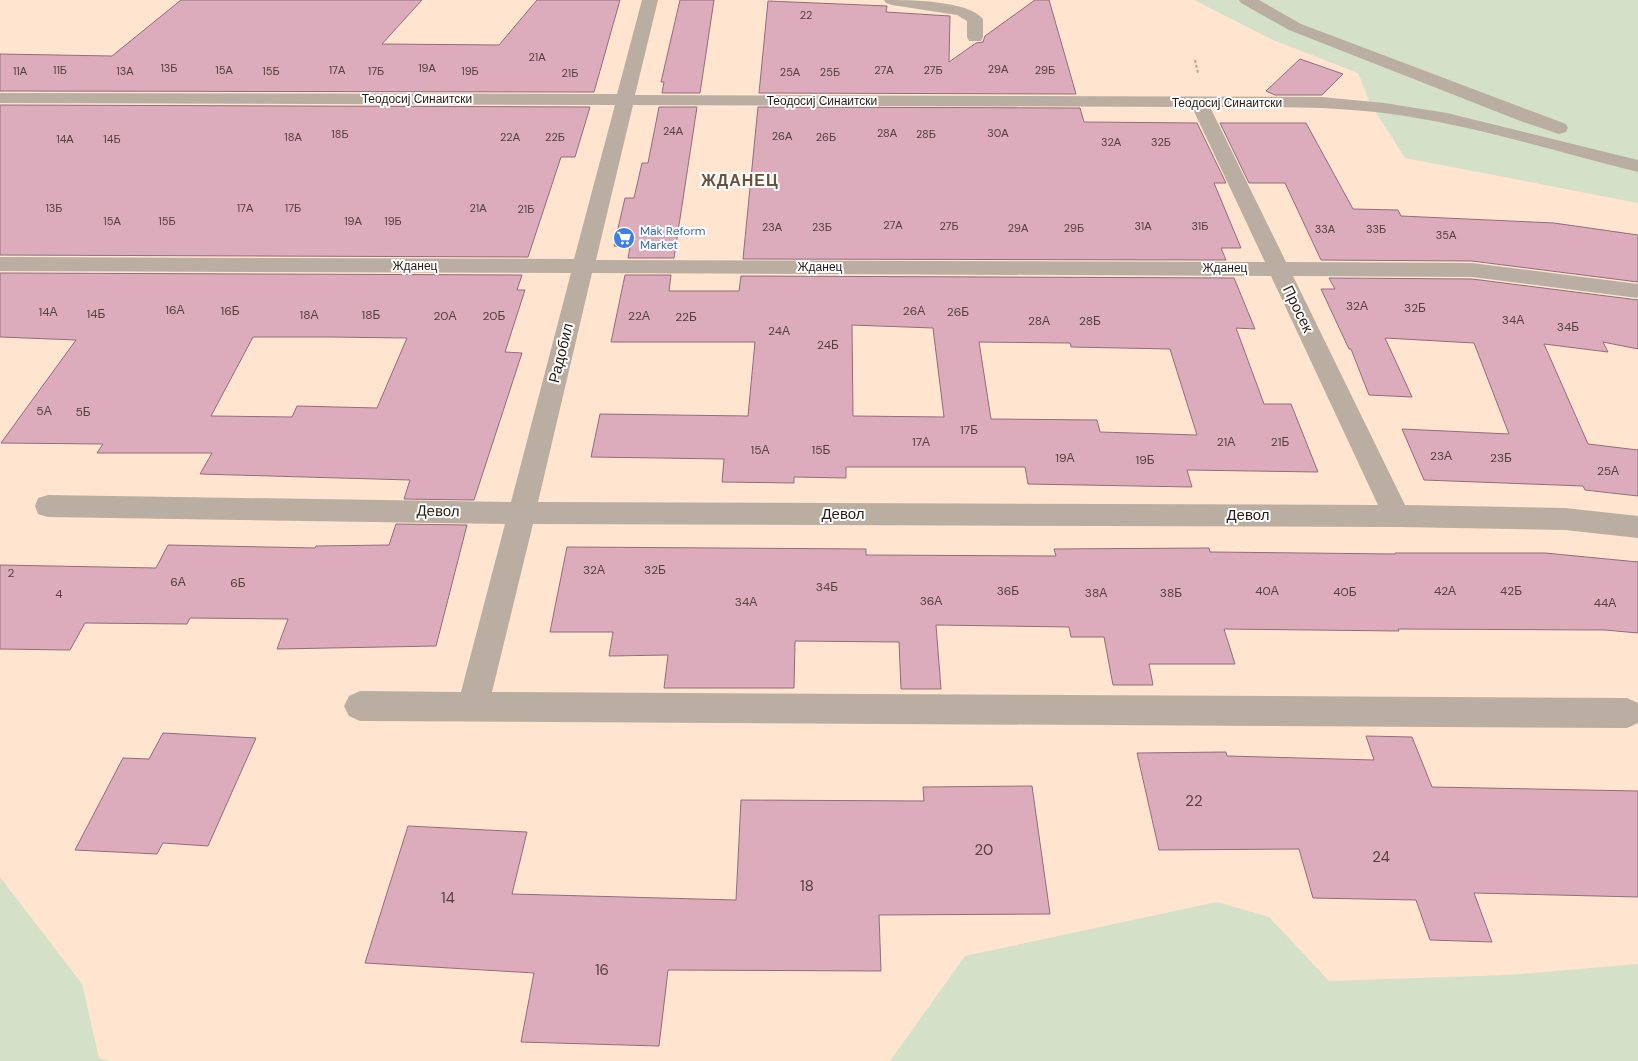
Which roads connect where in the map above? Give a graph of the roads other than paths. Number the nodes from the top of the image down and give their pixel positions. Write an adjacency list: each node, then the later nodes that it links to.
1 (650, 0): 6 (street, Радобил)
2 (892, 0): 4 (street)
3 (1247, 0): 8 (street)
4 (975, 37)
5 (0, 98): 6 (street, Теодосиј Синаитски)
6 (625, 100): 7 (street, Теодосиј Синаитски); 10 (street, Радобил)
7 (1199, 103): 8 (street, Теодосиј Синаитски); 11 (street, Просек)
8 (1636, 165)
9 (0, 264): 10 (street, Жданец)
10 (583, 267): 11 (street, Жданец); 14 (street, Радобил)
11 (1278, 268): 12 (street, Жданец); 15 (street, Просек)
12 (1638, 291)
13 (48, 506): 14 (street, Девол)
14 (522, 513): 15 (street, Девол); 18 (street, Радобил)
15 (1397, 516): 16 (street, Девол)
16 (1638, 527)
17 (360, 706): 18 (street)
18 (473, 707): 19 (street)
19 (1627, 714)

